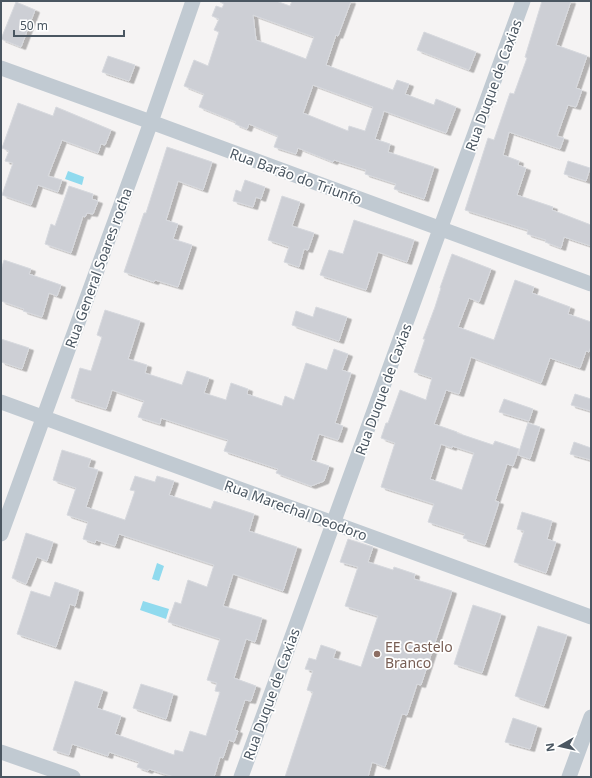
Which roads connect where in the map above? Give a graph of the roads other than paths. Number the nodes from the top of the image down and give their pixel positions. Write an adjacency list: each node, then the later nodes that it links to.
1 (193, 1): 4 (street, Rua General Soares rocha)
2 (523, 1): 5 (street, Rua Duque de Caxias)
3 (1, 68): 4 (street, Rua Barão do Triunfo)
4 (151, 122): 5 (street, Rua Barão do Triunfo); 8 (street, Rua General Soares rocha)
5 (441, 229): 6 (street, Rua Barão do Triunfo); 9 (street, Rua Duque de Caxias)
6 (591, 284)
7 (1, 402): 8 (street, Rua Marechal Deodoro)
8 (44, 418): 9 (street, Rua Marechal Deodoro); 10 (street, Rua General Soares rocha)
9 (334, 524): 11 (street, Rua Marechal Deodoro); 16 (street, Rua Duque de Caxias)
10 (1, 534)
11 (591, 617)
12 (591, 717): 13 (street)
13 (588, 735): 17 (street)
14 (1, 752): 15 (street)
15 (73, 777)
16 (241, 777)
17 (569, 777)

